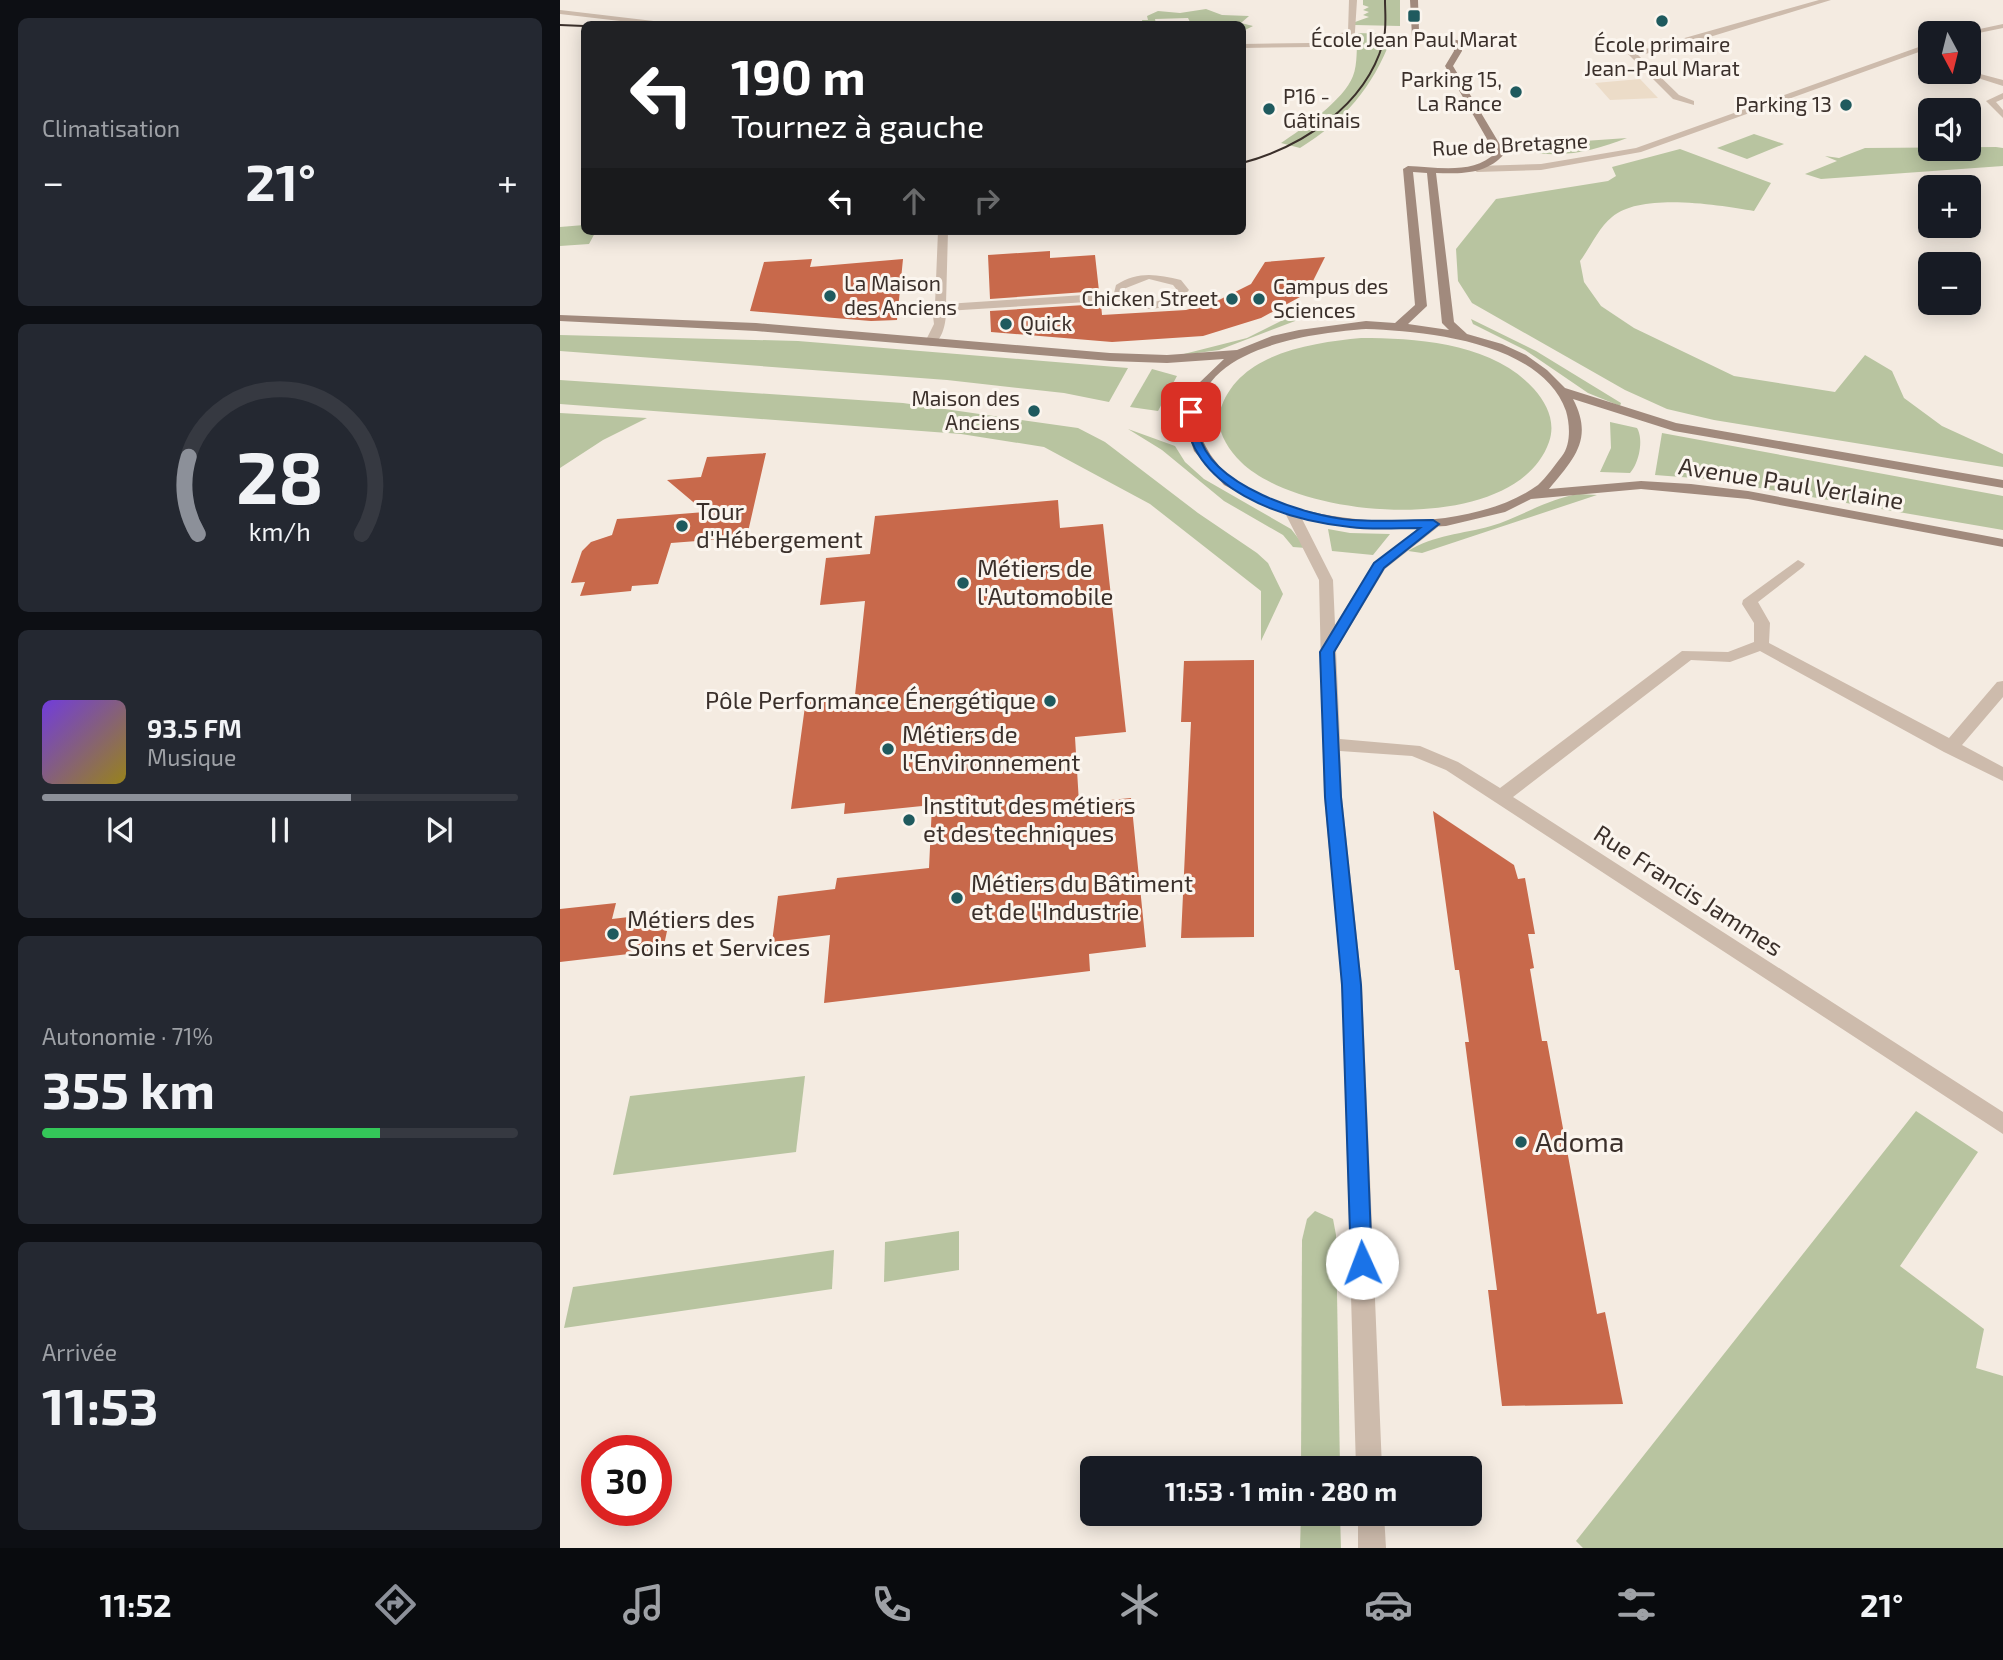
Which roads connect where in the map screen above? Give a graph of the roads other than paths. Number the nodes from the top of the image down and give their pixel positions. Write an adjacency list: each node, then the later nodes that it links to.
1 (1353, 0): 12 (street)
2 (1414, 0): 21 (main road)
3 (1827, 0): 19 (street)
4 (1905, 0): 5 (street)
5 (1916, 3)
6 (560, 13): 9 (street)
7 (560, 21): 8 (street)
8 (581, 21)
9 (635, 21)
10 (2003, 26): 11 (street)
11 (1981, 30)
12 (1351, 34): 13 (street); 14 (street)
13 (1246, 46)
14 (1351, 46)
15 (1918, 49): 22 (street, Rue de Bretagne)
16 (1981, 77): 17 (street)
17 (2003, 83)
18 (2003, 96): 20 (street)
19 (1691, 103)
20 (2003, 115)
21 (1500, 153): 22 (street); 24 (main road)
22 (1559, 164): 24 (street, Rue de Bretagne)
23 (1431, 169): 24 (main road, Rue de Bretagne); 29 (main road, Rue de Bretagne); 30 (main road)
24 (1477, 169)
25 (943, 235): 27 (street)
26 (1120, 296): 26 (street); 27 (street)
27 (938, 308): 31 (street)
28 (560, 318): 31 (main road)
29 (1399, 326): 30 (main road); 32 (main road)
30 (1464, 337): 35 (main road)
31 (931, 342): 33 (main road)
32 (1242, 354): 33 (main road); 34 (main road)
33 (1167, 359): 34 (main road)
34 (1197, 375): 38 (main road)
35 (1561, 391): 36 (main road, Avenue Paul Verlaine); 37 (main road)
36 (2003, 484)
37 (1530, 496): 39 (main road); 40 (main road, Avenue Paul Verlaine)
38 (1291, 511): 39 (main road); 43 (street)
39 (1433, 524): 43 (street)
40 (2003, 543)
41 (1798, 564): 42 (street)
42 (1761, 645): 46 (street); 48 (street)
43 (1327, 652): 45 (street)
44 (2003, 686): 46 (street)
45 (1330, 744): 48 (street, Rue Francis Jammes); 50 (street)
46 (1950, 748): 47 (street)
47 (2003, 775)
48 (1499, 798): 49 (street, Rue Francis Jammes)
49 (2003, 1124)
50 (1369, 1456)
51 (1371, 1526): 52 (street)
52 (1372, 1548)

